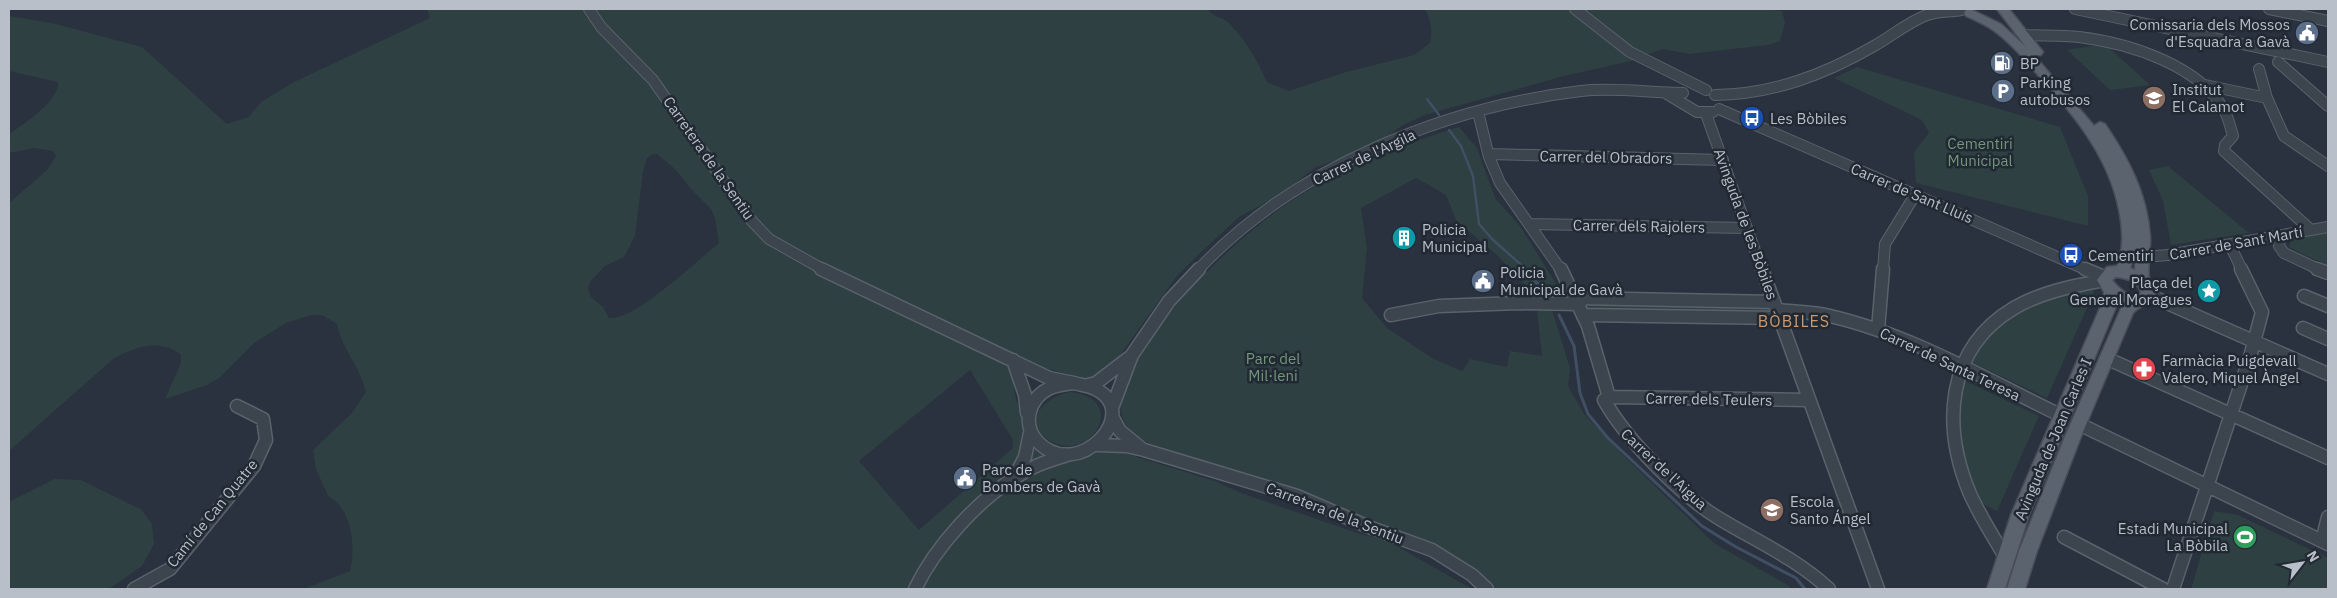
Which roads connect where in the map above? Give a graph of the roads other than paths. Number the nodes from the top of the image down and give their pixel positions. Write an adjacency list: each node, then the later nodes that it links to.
1 (589, 9): 51 (street, Carretera de la Sentiu)
2 (1575, 9): 13 (street)
3 (2001, 9): 6 (main road); 9 (main road)
4 (2075, 9): 11 (street)
5 (2269, 9): 8 (street)
6 (1963, 11): 7 (street); 35 (main road)
7 (1929, 12): 19 (street)
8 (2328, 21)
9 (2022, 35): 14 (street); 34 (main road)
10 (2278, 62): 21 (street)
11 (2328, 62)
12 (2259, 69): 18 (street)
13 (1682, 78): 15 (street); 16 (street)
14 (2200, 83): 18 (street); 31 (street)
15 (1706, 90): 16 (street); 19 (street)
16 (1684, 92): 17 (street, Carrer de l'Argila); 20 (street)
17 (1665, 94): 20 (street, Carrer de l'Argila); 22 (street, Carrer de l'Argila)
18 (2267, 98): 26 (street)
19 (1718, 103): 23 (street); 27 (street, Carrer de Sant Lluís)
20 (1684, 105): 23 (street)
21 (2328, 106)
22 (1478, 112): 24 (street, Carrer de l'Aigua); 49 (street, Carrer de l'Argila)
23 (1706, 114): 25 (street, Avinguda de les Bòbiles)
24 (1490, 154): 25 (street, Carrer del Obradors); 28 (street, Carrer de l'Aigua)
25 (1723, 160): 30 (street, Avinguda de les Bòbiles)
26 (2328, 166)
27 (1915, 195): 38 (street, Carrer de Sant Lluís); 46 (street)
28 (1530, 224): 30 (street, Carrer dels Rajolers); 41 (street, Carrer de l'Aigua)
29 (2328, 227): 31 (street, Carrer de Sant Martí)
30 (1747, 228): 43 (street, Avinguda de les Bòbiles)
31 (2311, 230): 32 (street, Carrer de Sant Martí)
32 (2280, 236): 33 (street, Carrer de Sant Martí); 36 (street)
33 (2230, 245): 34 (street, Carrer de Sant Martí); 48 (street)
34 (2144, 257): 37 (main road)
35 (2120, 271): 37 (main road); 38 (main road)
36 (2328, 272)
37 (2141, 280): 40 (main road)
38 (2107, 282): 40 (main road); 52 (street); 62 (main road, Avinguda de Joan Carles I)
39 (2304, 296): 42 (street)
40 (2142, 298): 48 (street); 50 (main road, Avinguda de Joan Carles I)
41 (1580, 306): 43 (street); 43 (street); 44 (street); 56 (street, Carrer de l'Aigua)
42 (2328, 306)
43 (1777, 310): 46 (street, Carrer de Santa Teresa); 57 (street, Avinguda de les Bòbiles)
44 (1392, 315)
45 (2303, 328): 47 (street)
46 (1878, 330): 52 (street, Carrer de Santa Teresa)
47 (2328, 339)
48 (2254, 342): 53 (street); 60 (street)
49 (1131, 356): 55 (street, Carrer de l'Argila); 59 (street, Carrer de l'Argila)
50 (2106, 358): 60 (street); 63 (main road, Avinguda de Joan Carles I)
51 (1013, 360): 54 (street, Carretera de la Sentiu); 61 (street)
52 (1961, 367): 62 (street, Carrer de Santa Teresa); 74 (street)
53 (2328, 374)
54 (1074, 383): 55 (street); 61 (street)
55 (1088, 385): 59 (street)
56 (1609, 397): 57 (street, Carrer dels Teulers); 78 (street, Carrer de l'Aigua)
57 (1809, 400): 79 (street, Avinguda de les Bòbiles)
58 (237, 406): 75 (street, Camí de Can Quatre)
59 (1112, 413): 65 (street); 66 (street, Carretera de la Sentiu)
60 (2232, 414): 68 (street); 70 (street)
61 (1028, 415): 64 (street)
62 (2062, 416): 74 (main road, Avinguda de Joan Carles I)
63 (2079, 424): 70 (street); 81 (main road, Avinguda de Joan Carles I)
64 (1030, 432): 67 (street); 69 (street)
65 (1097, 445): 66 (street, Carretera de la Sentiu); 67 (street)
66 (1144, 450): 77 (street, Carretera de la Sentiu)
67 (1071, 454): 69 (street)
68 (2328, 458)
69 (1014, 478): 76 (street)
70 (2208, 486): 73 (street); 83 (street)
71 (2328, 517): 73 (street)
72 (2064, 537): 82 (street)
73 (2325, 542)
74 (2005, 556): 80 (main road, Avinguda de Joan Carles I)
75 (134, 589)
76 (916, 589)
77 (1487, 589)
78 (1828, 589)
79 (1878, 589)
80 (1996, 589)
81 (2016, 589)
82 (2163, 589)
83 (2173, 589)

